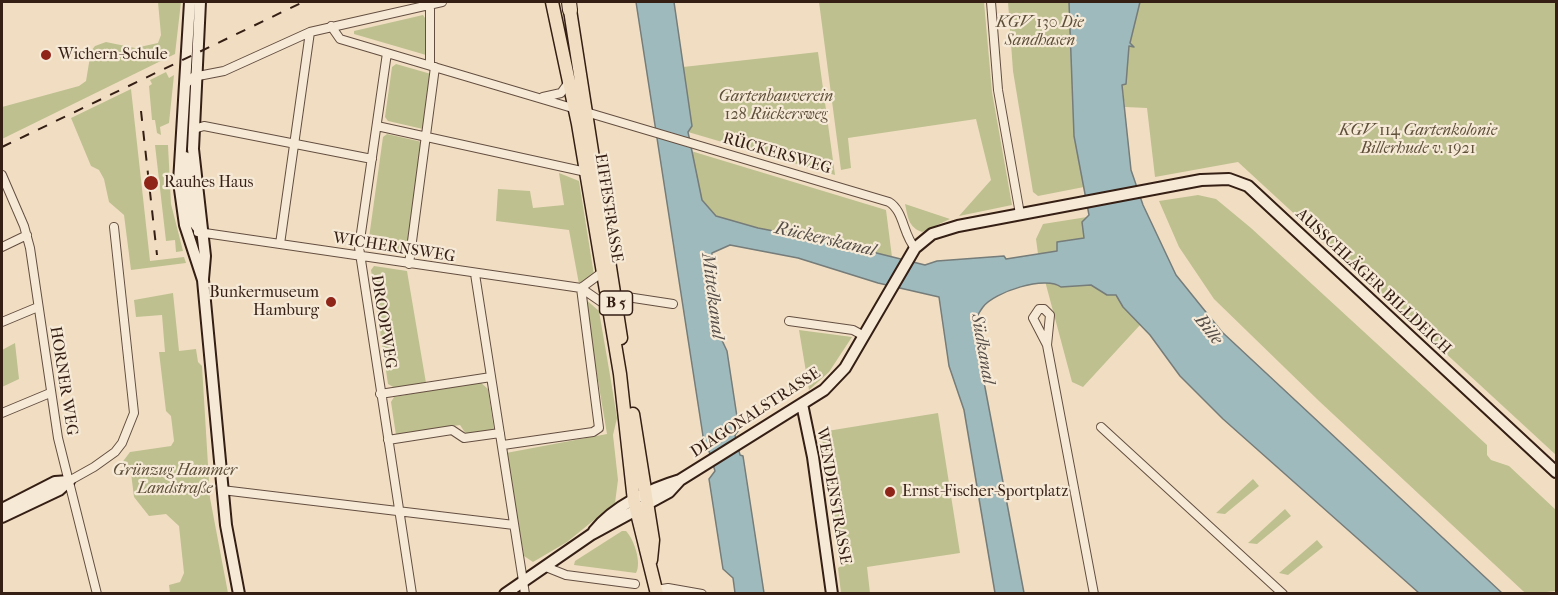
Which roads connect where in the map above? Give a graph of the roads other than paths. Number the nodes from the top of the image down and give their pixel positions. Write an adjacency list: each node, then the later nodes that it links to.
1 (442, 2): 5 (street)
2 (552, 2): 13 (main road, EIFFESTRASSE / B 5)
3 (991, 2): 26 (street)
4 (197, 3): 9 (street)
5 (430, 4): 7 (street); 11 (street)
6 (569, 4): 16 (main road, EIFFESTRASSE / B 5)
7 (331, 27): 8 (street); 10 (street, RÜCKERSWEG)
8 (310, 32): 12 (street); 21 (street)
9 (192, 53): 12 (street); 14 (street)
10 (387, 53): 11 (street, RÜCKERSWEG); 18 (street, DROOPWEG)
11 (432, 66): 15 (street, RÜCKERSWEG); 20 (street)
12 (196, 75): 14 (street); 19 (street)
13 (569, 81): 15 (street); 16 (main road, EIFFESTRASSE / B 5)
14 (185, 85): 17 (street)
15 (536, 97): 16 (street, RÜCKERSWEG)
16 (581, 111): 23 (main road, EIFFESTRASSE / B 5); 33 (street, RÜCKERSWEG); 35 (main road, EIFFESTRASSE / B 5)
17 (182, 123): 28 (street); 29 (street)
18 (377, 126): 20 (street); 22 (street, DROOPWEG)
19 (194, 129): 21 (street); 29 (street)
20 (425, 137): 23 (street); 36 (street)
21 (294, 144): 22 (street); 31 (street)
22 (372, 159): 34 (street, DROOPWEG)
23 (586, 171): 38 (main road, EIFFESTRASSE / B 5)
24 (2, 175): 30 (street, HORNER WEG)
25 (1084, 202): 26 (street, DIAGONALSTRASSE); 58 (street, AUSSCHLÄGER BILLDEICH)
26 (1020, 214): 33 (street, DIAGONALSTRASSE)
27 (114, 227): 59 (street)
28 (186, 228): 29 (street, WICHERNSWEG); 39 (street)
29 (202, 233): 31 (street, WICHERNSWEG); 39 (street)
30 (27, 235): 32 (street); 44 (street, HORNER WEG)
31 (280, 244): 34 (street, WICHERNSWEG)
32 (2, 247)
33 (915, 248): 47 (street, DIAGONALSTRASSE)
34 (360, 256): 36 (street, WICHERNSWEG); 51 (street, DROOPWEG)
35 (609, 258): 38 (street); 41 (main road, EIFFESTRASSE / B 5)
36 (409, 264): 37 (street, WICHERNSWEG)
37 (475, 274): 40 (street, WICHERNSWEG); 49 (street)
38 (602, 274): 40 (street); 43 (main road, EIFFESTRASSE / B 5)
39 (203, 280): 60 (street)
40 (581, 288): 43 (street, WICHERNSWEG); 57 (street)
41 (614, 295): 42 (street); 61 (main road, EIFFESTRASSE / B 5)
42 (673, 303)
43 (607, 306): 62 (main road, EIFFESTRASSE / B 5)
44 (38, 307): 46 (street); 50 (street, HORNER WEG)
45 (789, 321): 47 (street)
46 (2, 322)
47 (864, 336): 52 (street, DIAGONALSTRASSE)
48 (1047, 345): 78 (street)
49 (491, 377): 51 (street); 55 (street)
50 (50, 393): 53 (street); 59 (street, HORNER WEG)
51 (380, 394): 56 (street, DROOPWEG)
52 (802, 404): 61 (street, DIAGONALSTRASSE); 77 (street, WENDENSTRASSE)
53 (2, 413)
54 (1101, 427): 79 (street)
55 (500, 433): 56 (street); 57 (street)
56 (388, 440): 64 (street, DROOPWEG)
57 (503, 445): 66 (street)
58 (1557, 472)
59 (69, 481): 63 (street); 65 (street); 72 (street, HORNER WEG)
60 (222, 490): 64 (street); 73 (street)
61 (646, 499): 62 (street, DIAGONALSTRASSE); 67 (main road, EIFFESTRASSE / B 5)
62 (635, 506): 67 (main road, EIFFESTRASSE / B 5); 68 (street, DIAGONALSTRASSE)
63 (2, 509)
64 (399, 511): 66 (street); 74 (street, DROOPWEG)
65 (2, 517)
66 (514, 525): 70 (street)
67 (651, 561): 71 (main road, EIFFESTRASSE / B 5)
68 (546, 567): 69 (street); 70 (street, DIAGONALSTRASSE)
69 (635, 584)
70 (524, 588): 75 (street, DIAGONALSTRASSE)
71 (656, 592): 76 (street)
72 (97, 594)
73 (239, 594)
74 (412, 594)
75 (505, 594)
76 (702, 594)
77 (832, 594)
78 (1094, 594)
79 (1283, 594)

